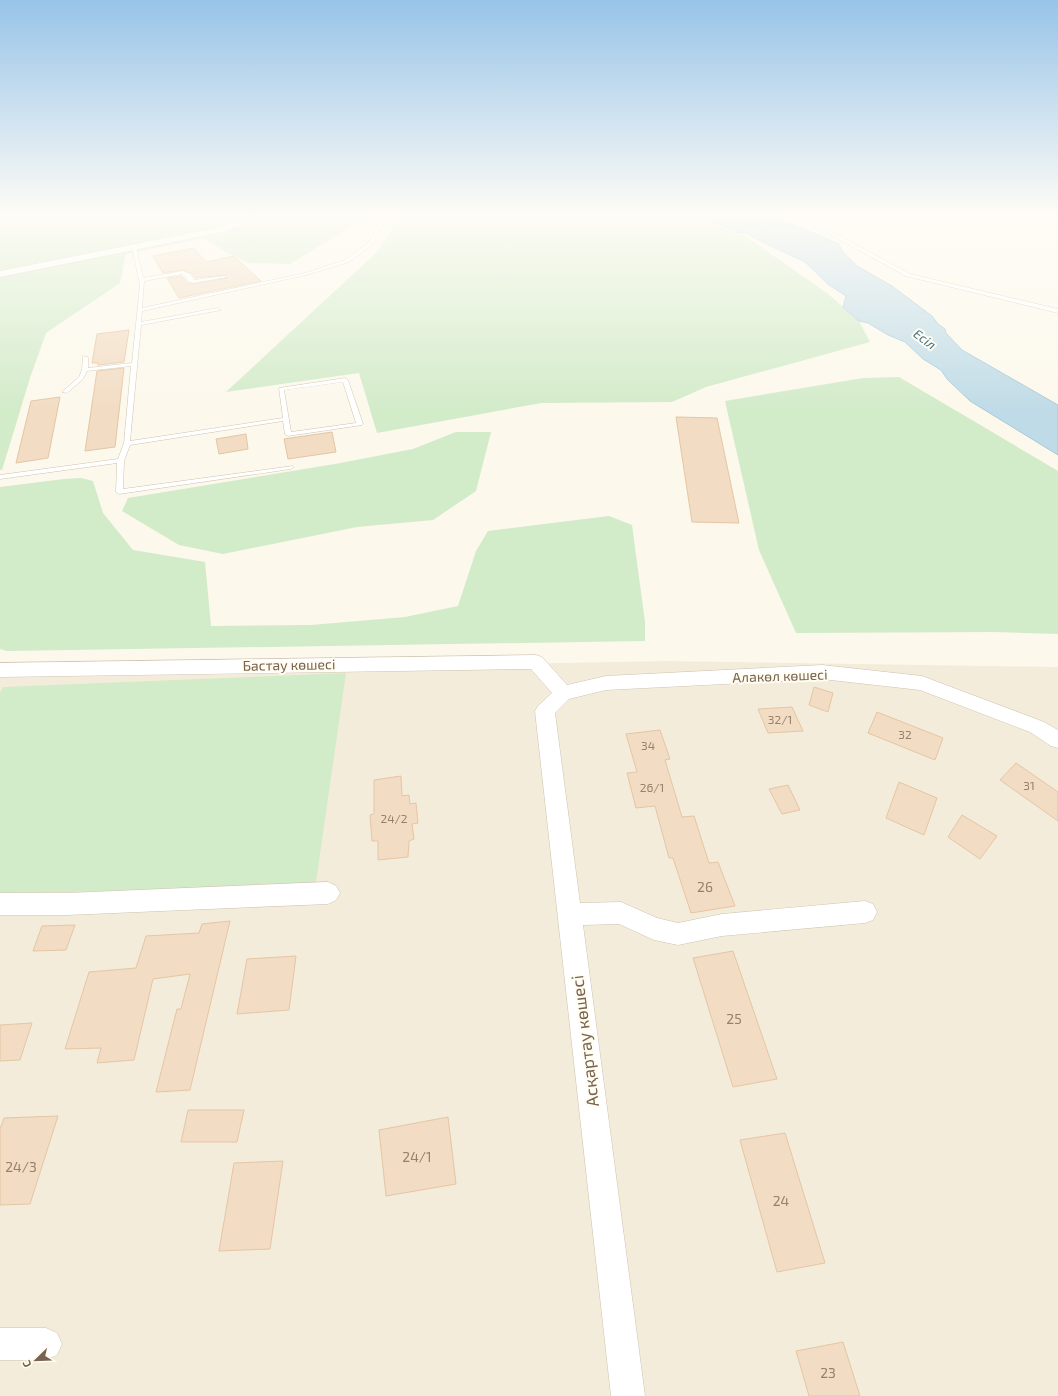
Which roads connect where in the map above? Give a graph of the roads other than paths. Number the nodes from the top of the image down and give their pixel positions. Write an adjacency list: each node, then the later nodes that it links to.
1 (141, 281): 4 (lane)
2 (273, 281): 4 (lane)
3 (934, 281): 6 (lane)
4 (140, 310): 7 (lane)
5 (218, 310): 7 (lane)
6 (1058, 311)
7 (139, 324): 9 (lane)
8 (85, 358): 10 (lane)
9 (135, 364): 10 (lane); 13 (lane)
10 (85, 370): 11 (lane)
11 (66, 392)
12 (286, 420): 12 (lane); 13 (lane)
13 (127, 443): 14 (lane)
14 (121, 461): 15 (lane); 16 (lane)
15 (291, 466)
16 (0, 477)
17 (1, 672): 18 (street, Бастау көшесі)
18 (564, 693): 19 (street, Алакөл көшесі); 23 (street, Асқартау көшесі)
19 (1058, 740)
20 (328, 893): 21 (street)
21 (0, 904)
22 (865, 912): 23 (street)
23 (570, 914): 26 (street, Асқартау көшесі)
24 (0, 1344): 25 (street)
25 (46, 1344)
26 (628, 1396)

